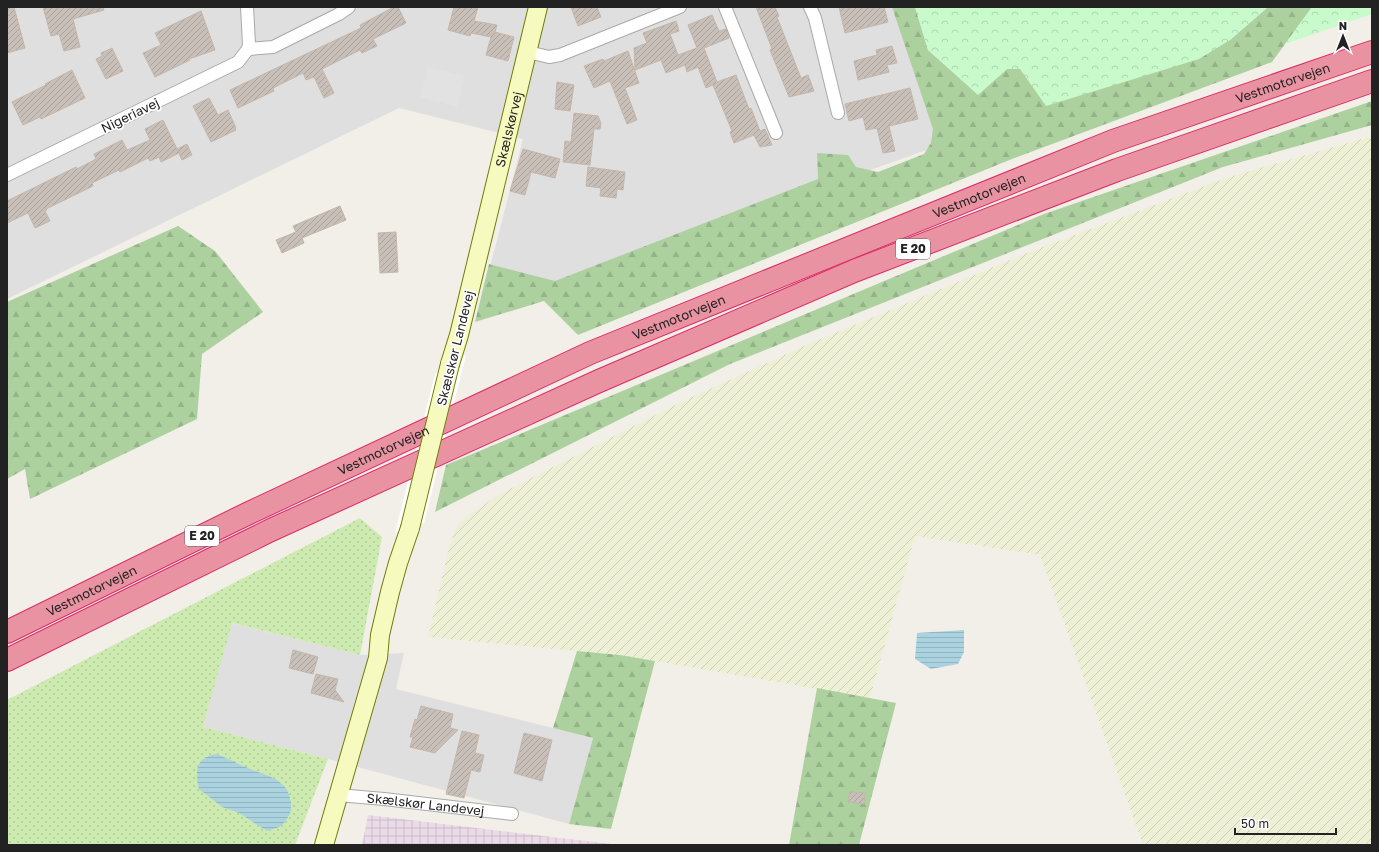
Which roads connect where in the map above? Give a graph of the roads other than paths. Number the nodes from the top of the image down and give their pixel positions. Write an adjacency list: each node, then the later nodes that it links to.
1 (247, 7): 7 (street)
2 (349, 7): 7 (street)
3 (538, 7): 8 (street, Skælskørvej)
4 (680, 7): 8 (street)
5 (725, 7): 12 (street)
6 (810, 7): 11 (street)
7 (248, 49): 13 (street, Nigeriavej)
8 (528, 52): 14 (street, Skælskørvej)
9 (1372, 52): 16 (highway, Vestmotorvejen / E 20)
10 (1372, 81): 15 (highway, Vestmotorvejen / E 20)
11 (838, 114)
12 (776, 133)
13 (7, 175)
14 (479, 251): 21 (street, Skælskør Landevej, bridge)
15 (314, 510): 19 (highway, Vestmotorvejen / E 20); 20 (highway)
16 (104, 584): 17 (highway); 18 (highway, Vestmotorvejen / E 20)
17 (7, 620)
18 (7, 632)
19 (7, 660)
20 (7, 676)
21 (338, 795): 22 (street, Skælskør Landevej); 23 (street, Skælskør Landevej)
22 (512, 814)
23 (324, 845)

